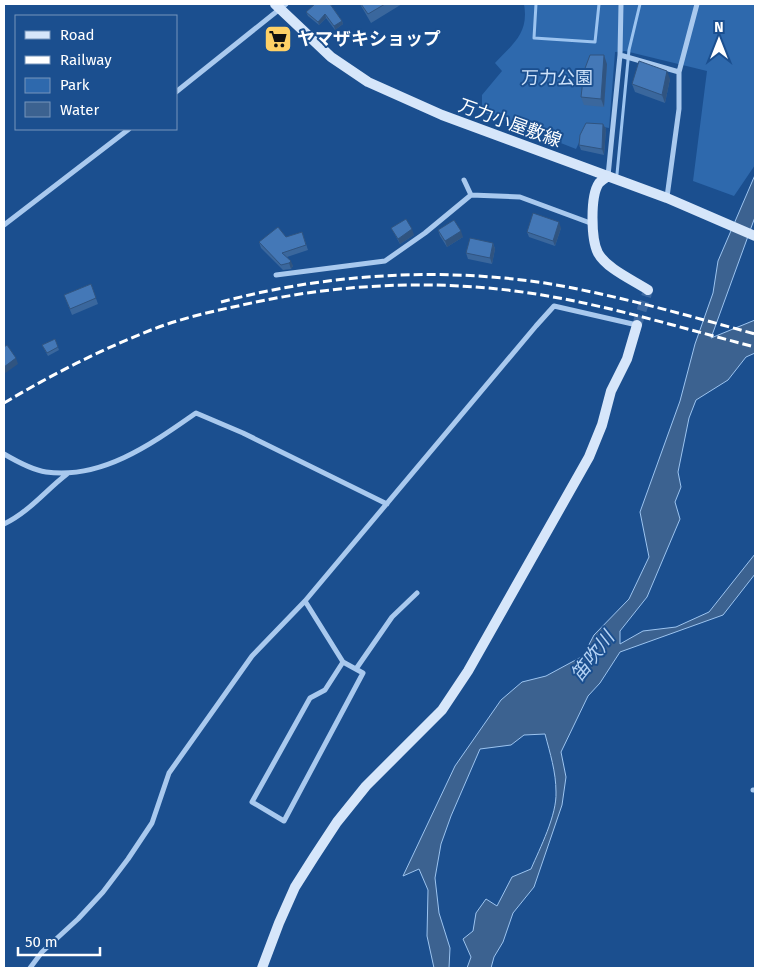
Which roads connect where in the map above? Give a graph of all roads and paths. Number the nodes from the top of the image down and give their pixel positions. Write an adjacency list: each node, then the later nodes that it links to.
1 (621, 4): 4 (street)
2 (697, 4): 5 (street)
3 (280, 6): 6 (street); 8 (street, 万力小屋敷線)
4 (623, 55): 5 (street); 8 (street)
5 (679, 72): 11 (street)
6 (178, 90)
7 (128, 130): 13 (street)
8 (608, 176): 11 (street, 万力小屋敷線); 12 (street)
9 (464, 180): 10 (street)
10 (471, 195): 12 (street); 15 (street)
11 (672, 200): 14 (street, 万力小屋敷線)
12 (593, 224): 16 (street)
13 (4, 225)
14 (755, 236)
15 (276, 275)
16 (648, 290)
17 (637, 325): 20 (street); 27 (street)
18 (4, 454): 19 (street)
19 (68, 474): 20 (street); 21 (street)
20 (387, 504): 23 (street)
21 (4, 524)
22 (417, 593): 25 (street)
23 (305, 601): 24 (street); 26 (street)
24 (343, 662): 25 (street); 25 (street)
25 (356, 669)
26 (30, 968)
27 (262, 968)

